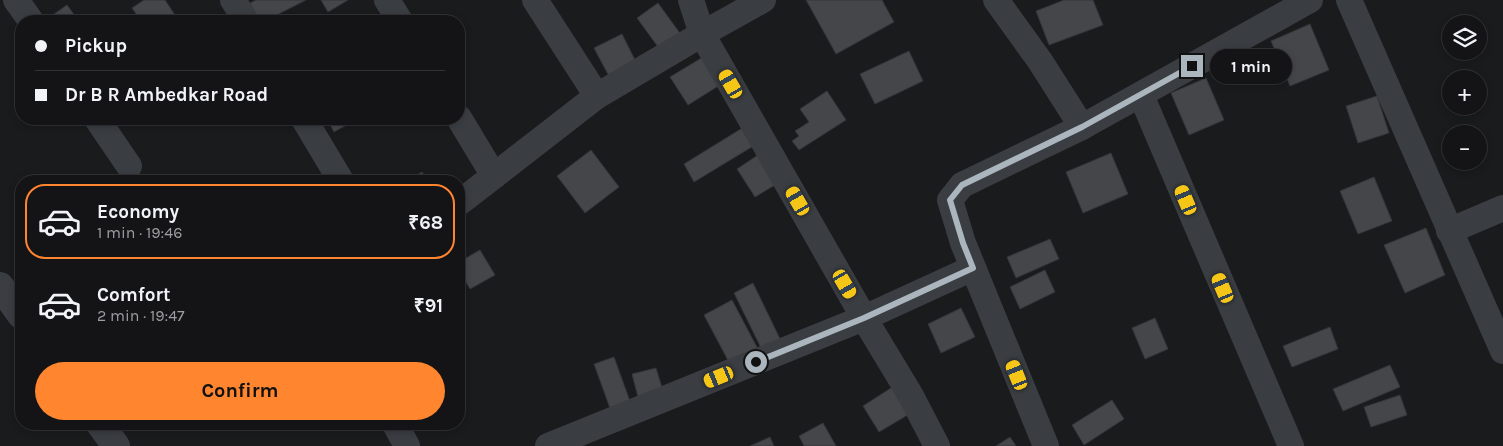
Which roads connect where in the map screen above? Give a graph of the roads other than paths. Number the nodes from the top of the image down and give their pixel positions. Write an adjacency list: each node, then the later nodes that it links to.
1 (16, 0): 10 (street)
2 (234, 0): 11 (street)
3 (387, 0): 12 (street)
4 (535, 0): 15 (street)
5 (691, 0): 13 (street)
6 (763, 0): 13 (street)
7 (996, 0): 19 (street)
8 (1310, 0): 14 (street)
9 (1350, 0): 25 (street)
10 (26, 15)
11 (243, 15)
12 (396, 15)
13 (702, 34): 15 (street); 29 (street)
14 (1140, 95): 19 (street); 38 (street)
15 (597, 96): 22 (street)
16 (101, 125): 20 (street)
17 (308, 125): 21 (street)
18 (463, 125): 22 (street)
19 (1082, 127): 26 (street)
20 (129, 166)
21 (337, 175)
22 (494, 176): 23 (street)
23 (465, 198)
24 (1503, 208): 25 (street)
25 (1450, 231): 30 (street)
26 (973, 268): 29 (street); 37 (street)
27 (1, 289): 28 (street)
28 (15, 307)
29 (864, 318): 35 (street); 36 (street)
30 (1503, 351)
31 (104, 430): 33 (street)
32 (398, 430): 34 (street)
33 (116, 446)
34 (407, 446)
35 (548, 446)
36 (937, 446)
37 (1046, 446)
38 (1291, 446)

